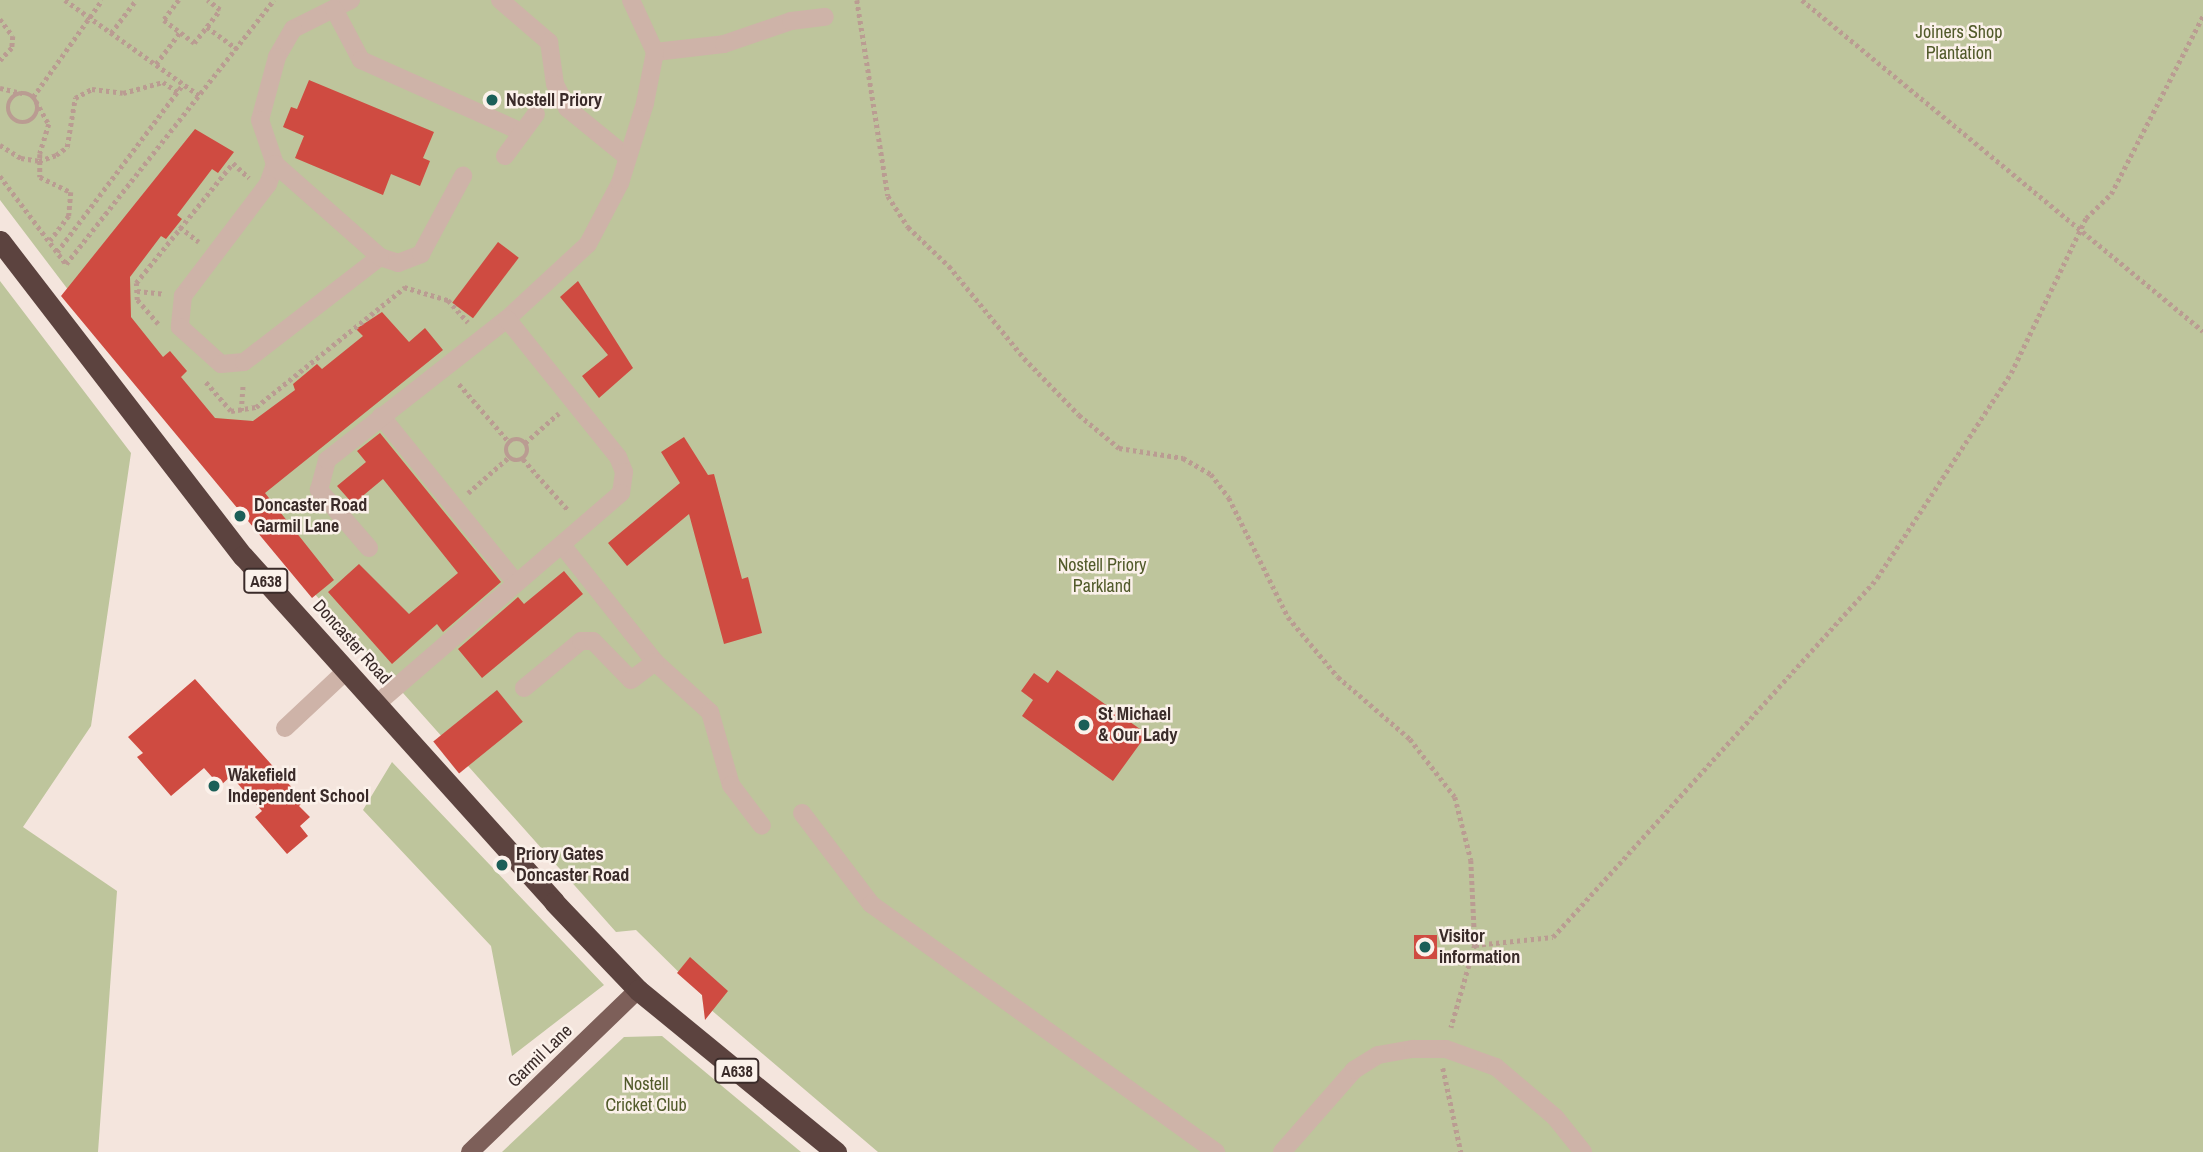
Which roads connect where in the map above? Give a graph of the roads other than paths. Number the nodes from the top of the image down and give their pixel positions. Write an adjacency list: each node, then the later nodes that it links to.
1 (351, 0): 4 (lane)
2 (500, 0): 10 (lane)
3 (631, 0): 6 (lane)
4 (334, 9): 8 (lane); 11 (lane)
5 (825, 17): 6 (lane)
6 (655, 52): 10 (lane)
7 (536, 114): 8 (lane)
8 (522, 132): 9 (lane)
9 (505, 156)
10 (627, 157): 15 (lane)
11 (275, 164): 14 (lane); 14 (lane)
12 (463, 176): 14 (lane)
13 (0, 241): 21 (highway, Doncaster Road / A638)
14 (377, 260)
15 (507, 319): 16 (lane); 17 (lane)
16 (381, 416): 18 (lane); 19 (lane)
17 (562, 545): 19 (lane); 20 (lane)
18 (369, 548)
19 (516, 583): 23 (lane)
20 (655, 662): 22 (lane); 26 (lane)
21 (347, 670): 23 (highway, Doncaster Road / A638); 24 (lane)
22 (524, 688)
23 (378, 704): 27 (highway, Doncaster Road / A638)
24 (285, 728)
25 (802, 813): 30 (lane)
26 (762, 826)
27 (638, 990): 28 (main road, Garmil Lane); 29 (highway, A638)
28 (470, 1152)
29 (836, 1152)
30 (1216, 1152)
31 (1282, 1152): 32 (lane)
32 (1583, 1152)

